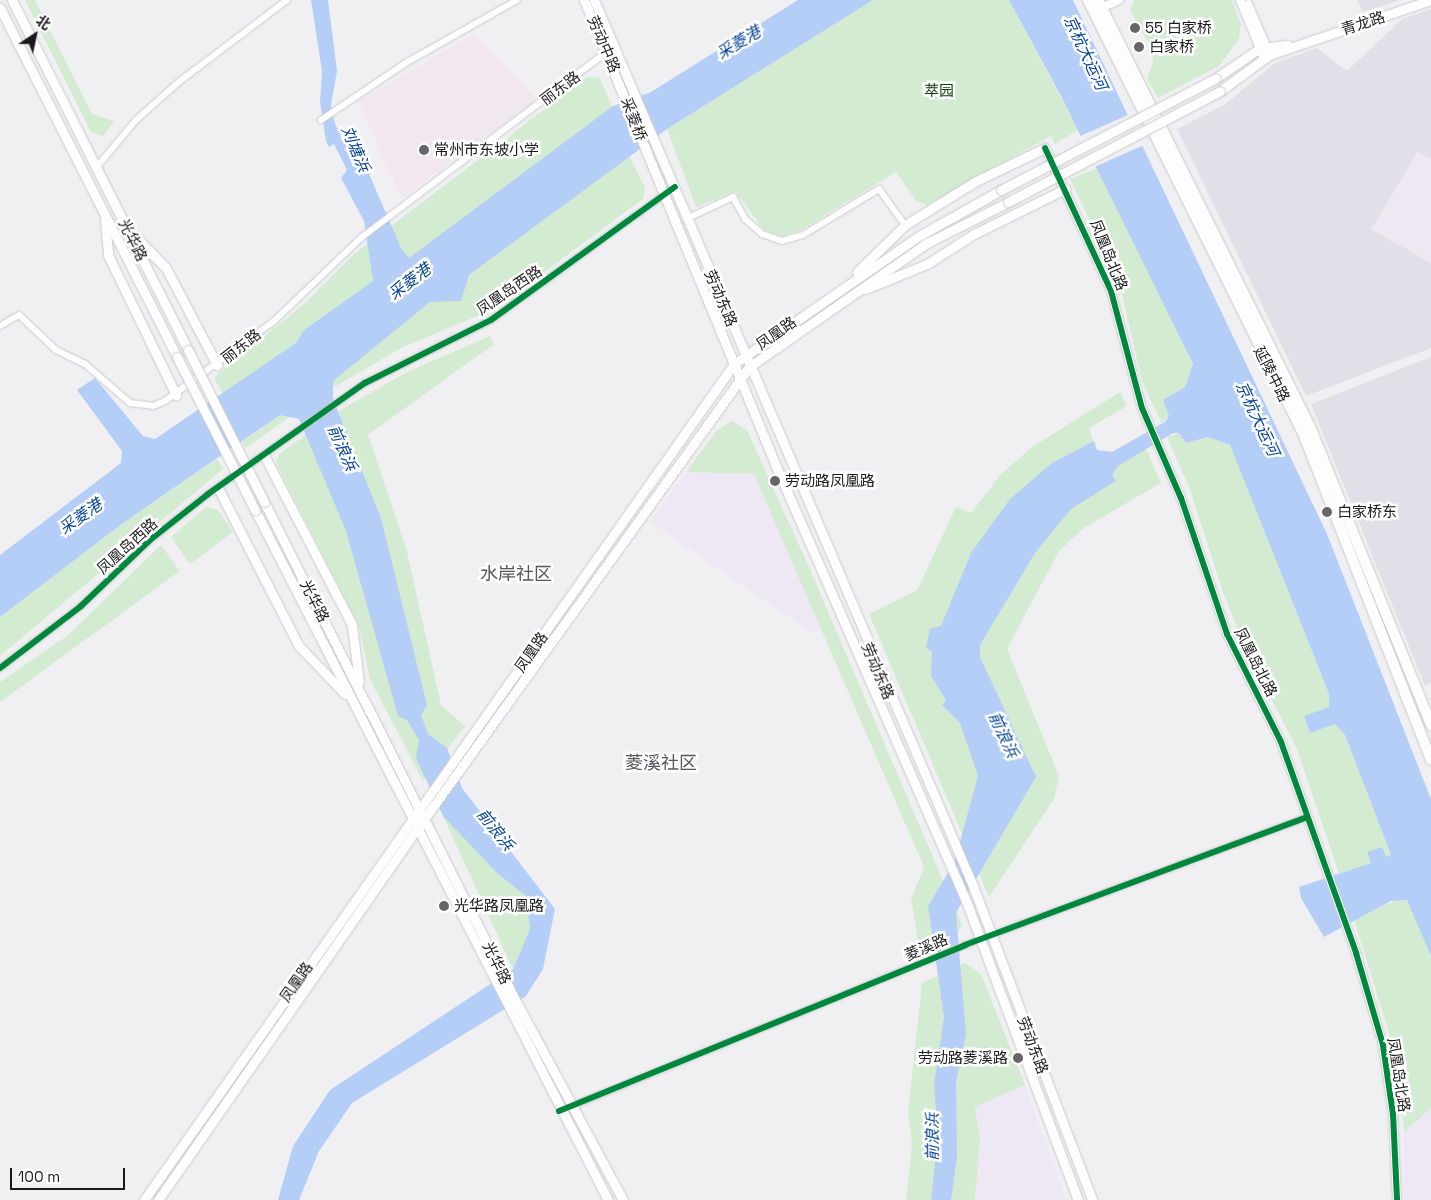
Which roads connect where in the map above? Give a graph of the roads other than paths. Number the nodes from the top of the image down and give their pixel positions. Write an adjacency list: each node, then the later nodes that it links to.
1 (12, 0): 23 (main road, 光华路)
2 (287, 0): 23 (street)
3 (517, 0): 19 (street)
4 (584, 0): 15 (main road, 劳动中路)
5 (594, 0): 17 (main road, 劳动中路)
6 (1088, 0): 11 (main road, 延陵中路)
7 (1119, 0): 11 (street)
8 (1240, 0): 14 (street)
9 (1245, 0): 14 (street)
10 (1431, 0): 13 (main road, 青龙路)
11 (1100, 5): 46 (main road, 延陵中路); 47 (main road, 延陵中路)
12 (0, 8): 28 (main road, 光华路)
13 (1296, 44): 14 (main road, 青龙路); 16 (main road, 青龙路)
14 (1263, 47): 16 (street); 32 (main road, 凤凰路, bridge)
15 (607, 52): 18 (main road, 劳动中路); 37 (street, 丽东路)
16 (1267, 57): 27 (main road, 青龙路, bridge)
17 (633, 86): 20 (main road, 采菱桥)
18 (623, 89): 22 (main road, 采菱桥)
19 (321, 120)
20 (658, 144): 24 (main road, 劳动东路)
21 (1045, 148): 25 (street, 凤凰岛北路); 31 (main road)
22 (646, 149): 26 (main road, 劳动东路)
23 (96, 168): 30 (main road, 光华路)
24 (675, 187): 26 (street, 凤凰岛西路); 29 (main road, 劳动东路)
25 (1065, 189): 33 (main road); 49 (street, 凤凰岛北路)
26 (665, 195): 36 (main road, 劳动东路); 41 (street, 凤凰岛西路)
27 (1008, 202): 33 (main road, 凤凰路)
28 (104, 214): 40 (main road); 45 (main road, 光华路, bridge)
29 (688, 218): 31 (street); 35 (main road, 劳动东路)
30 (126, 226): 37 (main road); 44 (main road, 光华路, bridge)
31 (905, 226): 32 (main road)
32 (840, 288): 35 (main road, 凤凰路)
33 (846, 297): 38 (main road, 凤凰路)
34 (0, 326): 40 (street, 丽东路)
35 (745, 354): 36 (main road, 凤凰路); 38 (main road, 劳动东路)
36 (734, 364): 39 (main road, 劳动东路); 48 (main road, 凤凰路)
37 (217, 365): 40 (street, 丽东路)
38 (749, 367): 39 (main road, 凤凰路); 53 (main road, 劳动东路)
39 (740, 378): 50 (main road, 凤凰路); 54 (main road, 劳动东路)
40 (176, 395)
41 (264, 455): 42 (street, 凤凰岛西路); 44 (main road)
42 (218, 488): 43 (street, 凤凰岛西路); 45 (main road)
43 (0, 668)
44 (359, 687): 48 (main road, 光华路)
45 (350, 698): 51 (main road, 光华路)
46 (1431, 725)
47 (1431, 760)
48 (420, 808): 50 (main road, 光华路); 51 (main road, 凤凰路)
49 (1307, 817): 53 (street, 菱溪路); 63 (street, 凤凰岛北路)
50 (426, 818): 52 (main road, 凤凰路); 55 (main road, 光华路)
51 (410, 819): 52 (main road, 光华路); 57 (main road, 凤凰路)
52 (417, 828): 56 (main road, 光华路); 58 (main road, 凤凰路)
53 (992, 937): 54 (street, 菱溪路); 62 (main road, 劳动东路)
54 (979, 940): 55 (street, 菱溪路); 61 (main road, 劳动东路)
55 (571, 1105): 56 (street, 菱溪路); 60 (main road, 光华路)
56 (559, 1111): 59 (main road, 光华路)
57 (144, 1200)
58 (158, 1200)
59 (608, 1200)
60 (623, 1200)
61 (1078, 1200)
62 (1092, 1200)
63 (1397, 1200)

